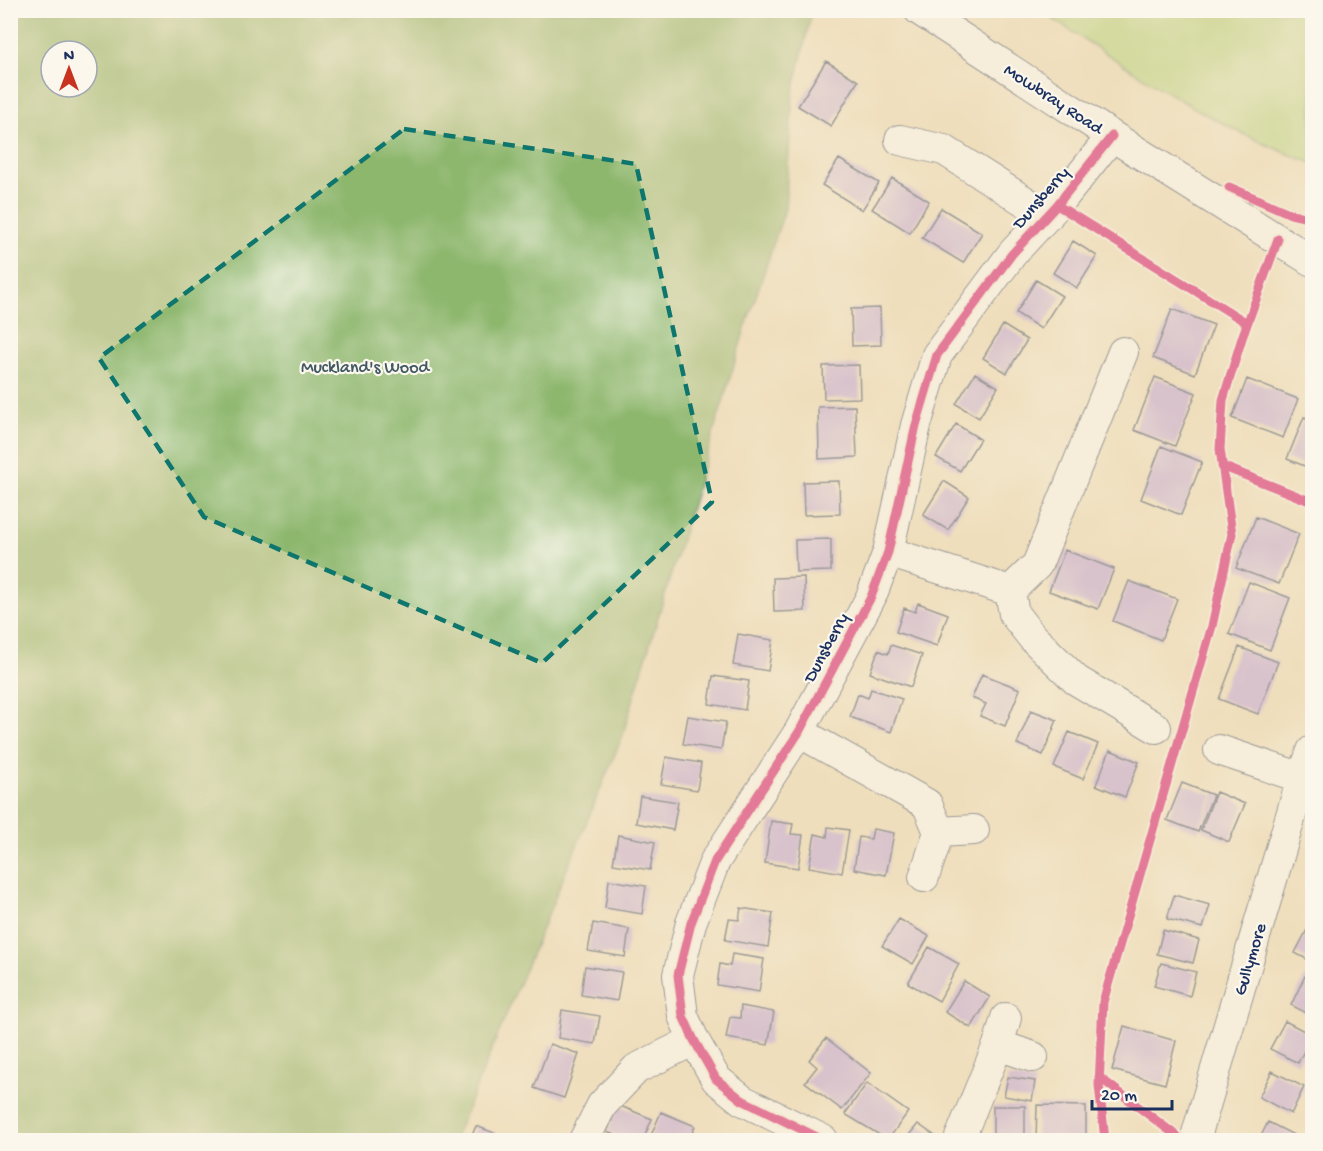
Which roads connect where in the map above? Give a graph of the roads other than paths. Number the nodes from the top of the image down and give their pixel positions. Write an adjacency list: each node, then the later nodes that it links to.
1 (919, 10): 2 (street, Mowbray Road)
2 (1112, 136): 4 (street, Dunsberry); 5 (street, Mowbray Road)
3 (900, 140): 4 (street)
4 (1048, 216): 7 (street, Dunsberry)
5 (1312, 261)
6 (1123, 352): 8 (street)
7 (888, 552): 8 (street); 10 (street, Dunsberry)
8 (1010, 591): 9 (street)
9 (1156, 728)
10 (799, 732): 14 (street); 16 (street, Dunsberry)
11 (1219, 750): 12 (street, Gullymore)
12 (1307, 764): 21 (street, Gullymore)
13 (974, 830): 14 (street)
14 (939, 832): 15 (street)
15 (924, 877)
16 (694, 1040): 18 (street); 19 (street, Dunsberry)
17 (1033, 1057): 20 (street)
18 (585, 1140)
19 (823, 1140)
20 (959, 1140)
21 (1195, 1140)

